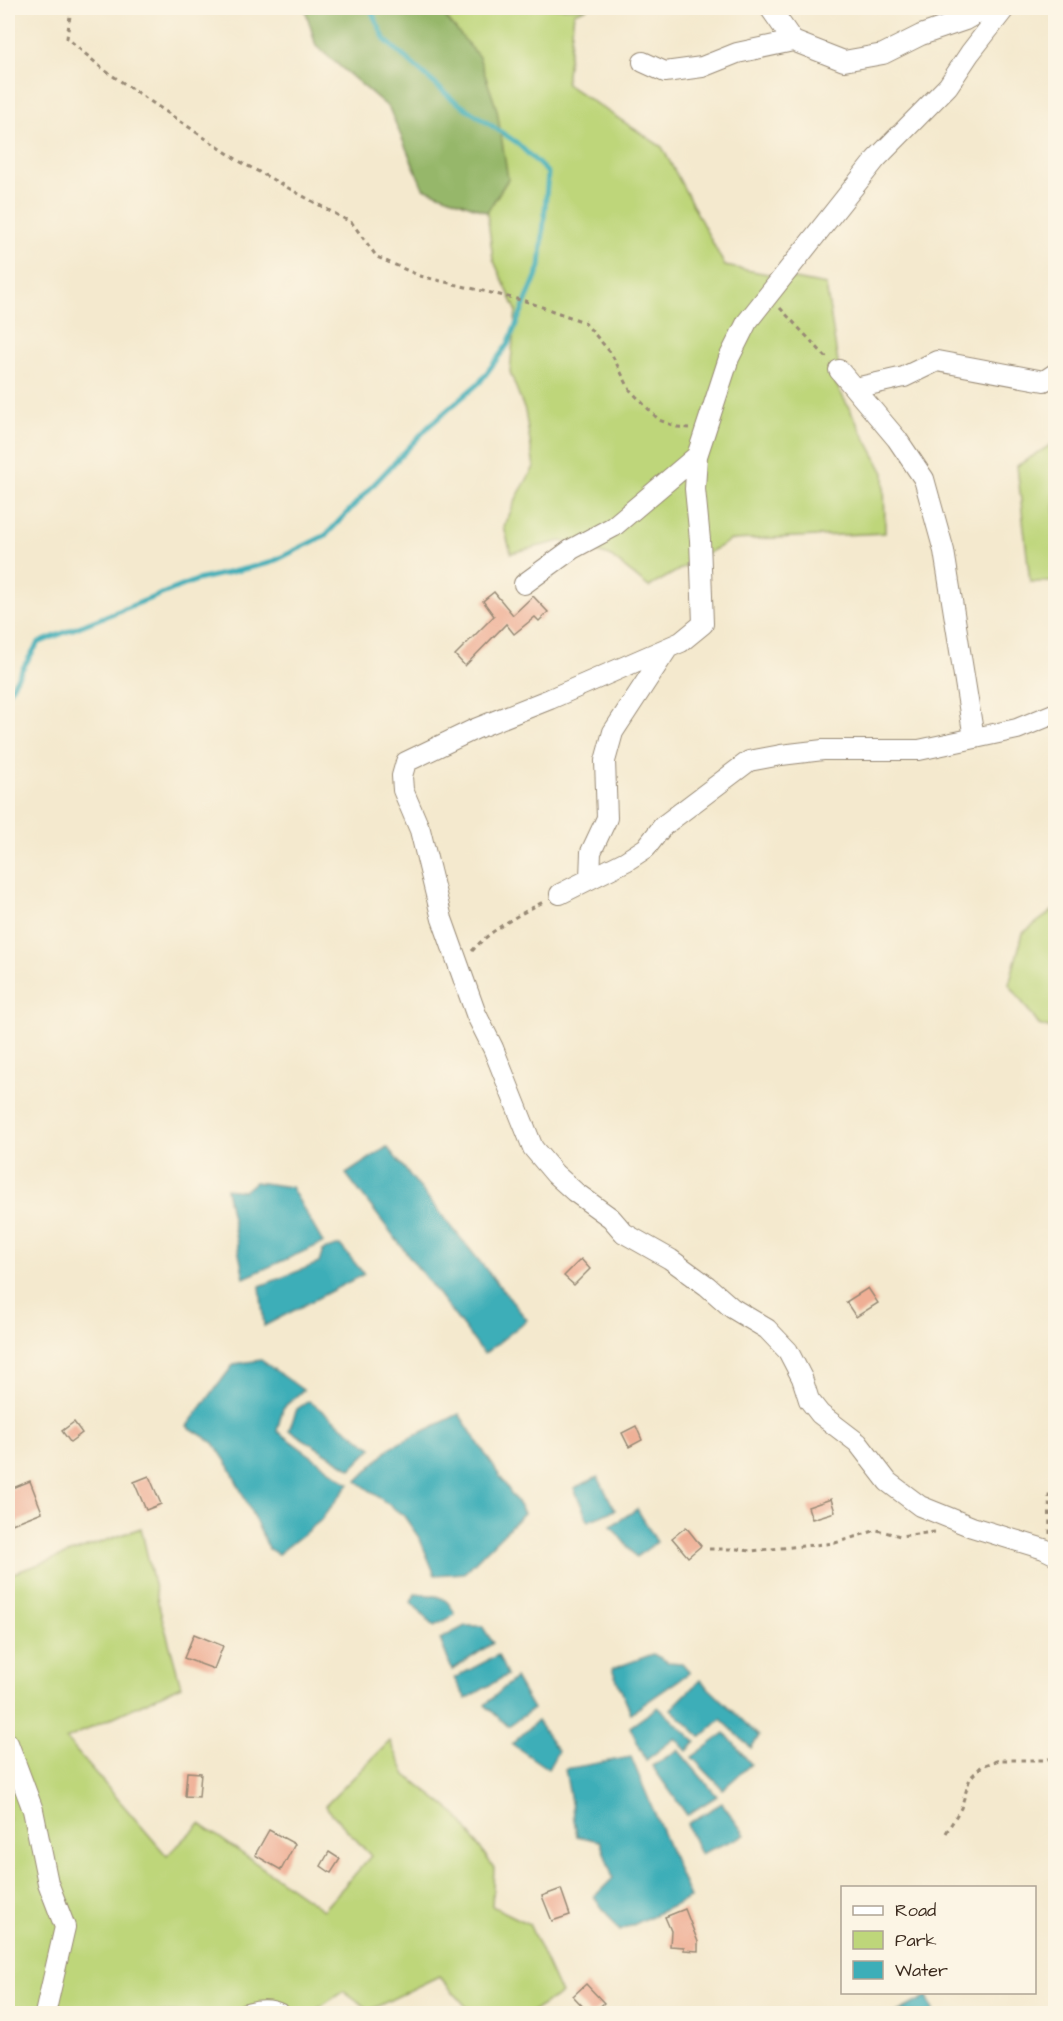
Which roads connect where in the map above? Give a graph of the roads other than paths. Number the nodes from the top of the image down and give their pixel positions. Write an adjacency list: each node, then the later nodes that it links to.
1 (770, 8): 4 (street)
2 (986, 8): 4 (street)
3 (1005, 8): 9 (street)
4 (793, 41): 5 (street)
5 (643, 62)
6 (839, 370): 8 (street)
7 (1056, 373): 8 (street)
8 (855, 388): 13 (street)
9 (697, 456): 10 (street); 11 (street)
10 (524, 584)
11 (668, 648): 14 (street); 16 (street)
12 (1056, 713): 13 (street)
13 (974, 738): 14 (street)
14 (590, 878): 15 (street)
15 (560, 894)
16 (1053, 1554)
17 (8, 1743): 18 (street)
18 (45, 2013)
19 (244, 2013): 20 (street)
20 (280, 2013)

